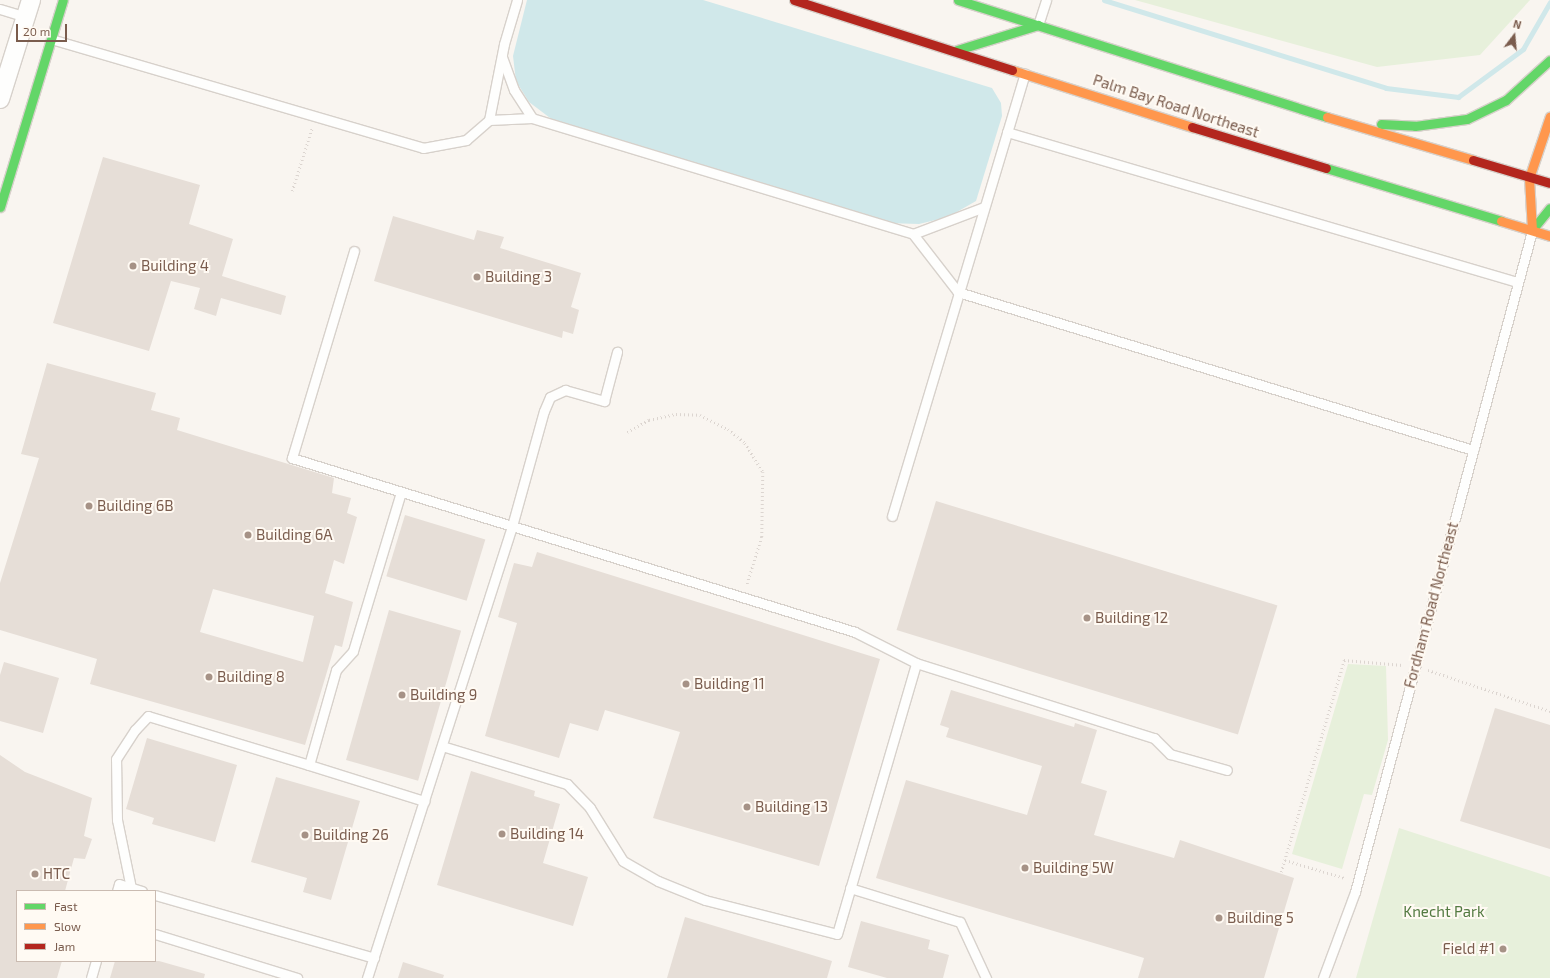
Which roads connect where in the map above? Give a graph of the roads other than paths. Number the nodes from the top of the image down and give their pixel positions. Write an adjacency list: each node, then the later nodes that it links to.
1 (63, 0): 9 (main road)
2 (517, 0): 11 (lane)
3 (794, 0): 10 (main road, Palm Bay Road Northeast)
4 (958, 0): 8 (main road)
5 (1046, 0): 8 (lane)
6 (28, 8): 7 (lane); 14 (street)
7 (0, 9)
8 (1038, 25): 10 (main road); 18 (main road)
9 (51, 39): 17 (lane); 22 (main road)
10 (957, 50): 13 (main road, Palm Bay Road Northeast)
11 (502, 57): 16 (lane); 17 (lane)
12 (1550, 60): 18 (main road)
13 (1026, 72): 19 (lane); 25 (main road, Palm Bay Road Northeast)
14 (0, 99)
15 (1550, 116): 20 (main road)
16 (532, 118): 17 (lane); 26 (lane)
17 (489, 120)
18 (1336, 120): 20 (main road)
19 (1007, 132): 23 (lane); 29 (lane)
20 (1529, 178): 21 (main road); 25 (main road)
21 (1550, 184)
22 (0, 207)
23 (984, 207): 26 (lane); 30 (lane)
24 (1550, 208): 25 (main road)
25 (1532, 230): 27 (main road, Palm Bay Road Northeast); 29 (lane, Fordham Road Northeast)
26 (913, 234): 30 (lane)
27 (1550, 236)
28 (354, 252): 33 (lane)
29 (1517, 282): 32 (lane, Fordham Road Northeast)
30 (958, 292): 32 (lane); 34 (lane)
31 (617, 352): 35 (lane)
32 (1473, 450): 53 (lane, Fordham Road Northeast)
33 (401, 492): 35 (lane); 38 (lane)
34 (892, 516)
35 (512, 526): 36 (lane); 37 (lane)
36 (916, 662): 39 (lane); 42 (lane)
37 (442, 746): 40 (lane); 42 (lane)
38 (309, 765): 40 (lane); 41 (lane)
39 (1227, 770)
40 (424, 801): 47 (lane)
41 (131, 888): 43 (lane); 44 (lane)
42 (850, 888): 52 (lane)
43 (117, 890)
44 (138, 890)
45 (156, 895): 47 (lane)
46 (156, 934): 50 (lane)
47 (374, 958): 51 (lane)
48 (96, 962): 49 (lane)
49 (91, 978)
50 (297, 978)
51 (367, 978)
52 (986, 978)
53 (1323, 978)

